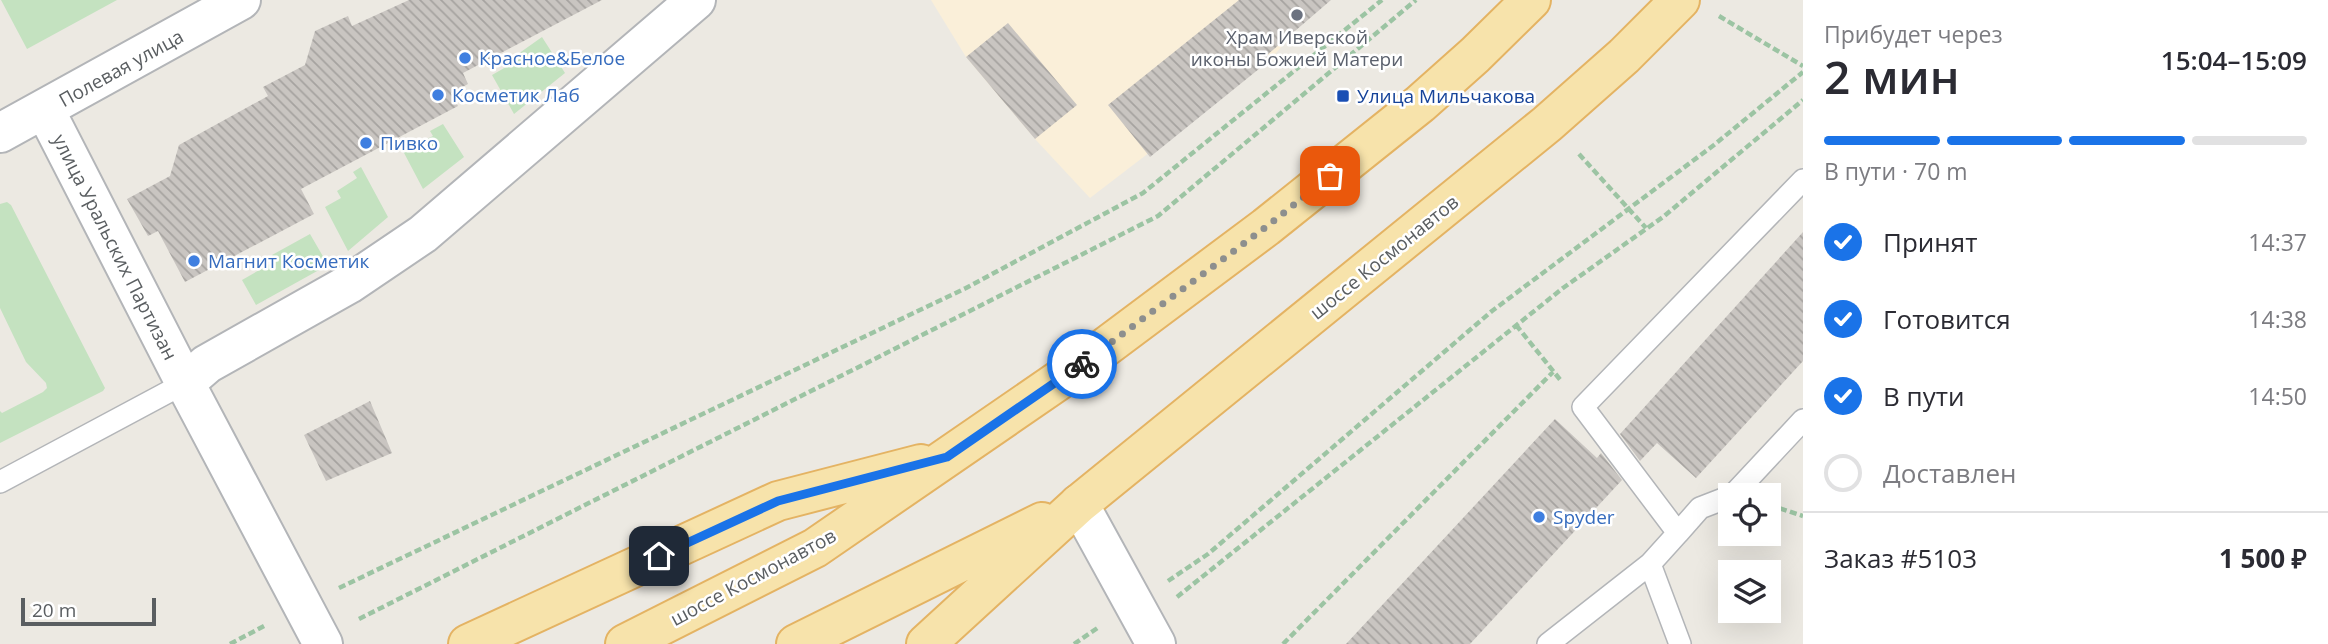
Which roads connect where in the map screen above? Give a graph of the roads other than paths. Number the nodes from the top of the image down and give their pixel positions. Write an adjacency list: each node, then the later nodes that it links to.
1 (241, 0): 5 (street, Полевая улица)
2 (696, 0): 8 (street, улица Уральских Партизан)
3 (1531, 0): 10 (main road, шоссе Космонавтов)
4 (1680, 0): 14 (main road, шоссе Космонавтов)
5 (45, 110): 6 (street, Полевая улица); 8 (street, улица Уральских Партизан)
6 (0, 133)
7 (1803, 180): 15 (lane)
8 (185, 383): 11 (lane); 18 (street, улица Уральских Партизан)
9 (1803, 420): 12 (lane)
10 (947, 457): 19 (main road, шоссе Космонавтов); 20 (main road, шоссе Космонавтов)
11 (0, 482)
12 (1744, 483)
13 (1718, 501): 15 (lane)
14 (1079, 504): 17 (street); 21 (main road, шоссе Космонавтов); 22 (main road, шоссе Космонавтов)
15 (1678, 533): 16 (lane)
16 (1650, 564): 23 (lane); 24 (lane)
17 (1149, 633)
18 (322, 641)
19 (468, 644)
20 (625, 644)
21 (796, 644)
22 (926, 644)
23 (1548, 644)
24 (1680, 644)

